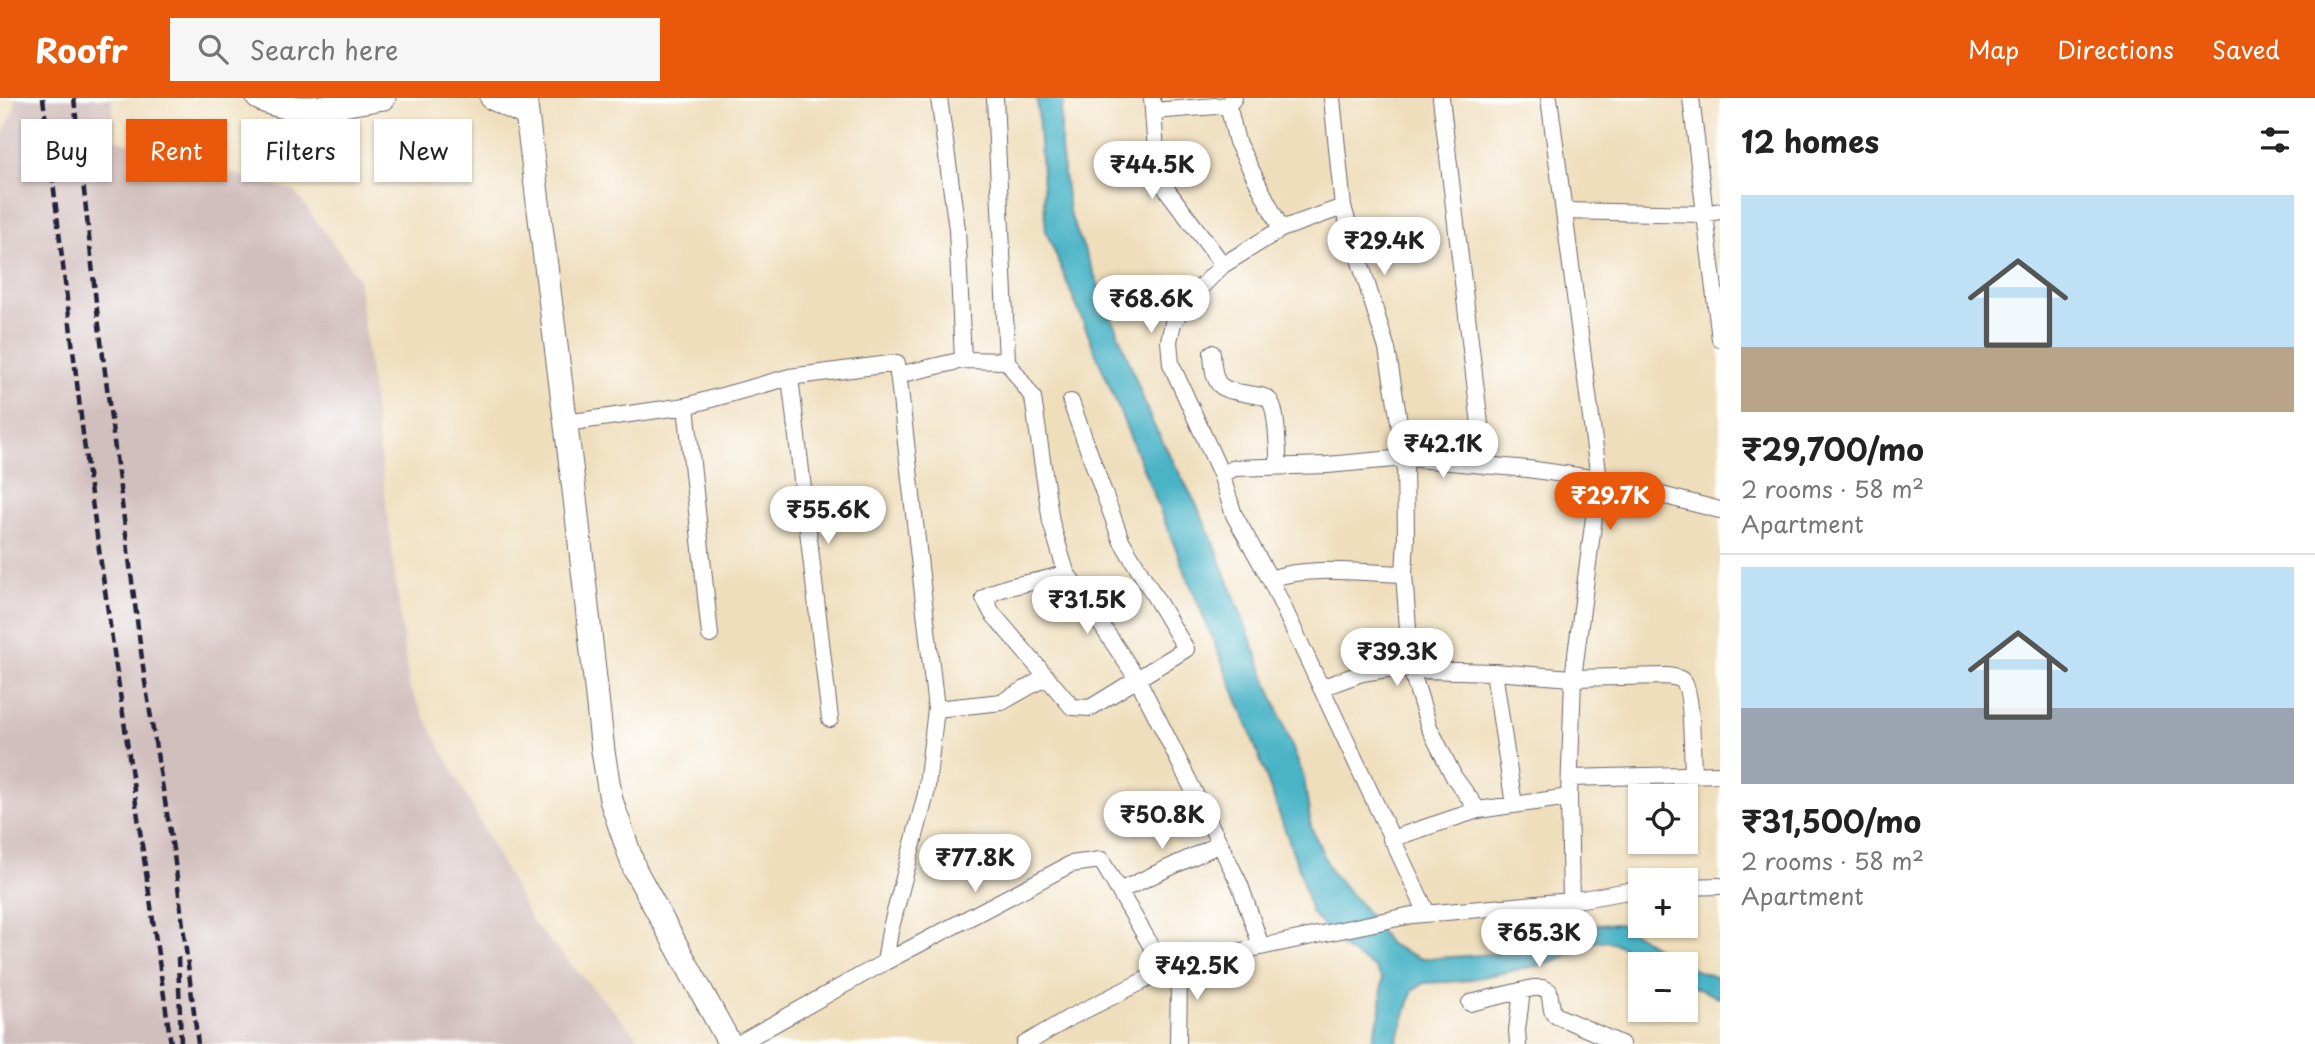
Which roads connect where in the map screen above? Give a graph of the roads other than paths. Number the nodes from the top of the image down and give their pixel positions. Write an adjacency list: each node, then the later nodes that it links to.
1 (258, 98): 2 (main road)
2 (384, 98)
3 (492, 98): 12 (main road)
4 (939, 98): 20 (street)
5 (995, 98): 21 (street)
6 (1332, 98): 13 (street)
7 (1441, 98): 29 (street)
8 (1549, 98): 14 (street)
9 (1690, 98): 15 (street)
10 (1231, 102): 11 (street); 16 (street)
11 (1153, 104): 17 (street)
12 (526, 106): 26 (main road)
13 (1343, 207): 16 (street); 27 (street)
14 (1564, 211): 15 (street); 31 (street)
15 (1712, 213): 18 (street)
16 (1281, 229): 17 (street)
17 (1223, 265): 30 (street)
18 (1720, 339)
19 (1212, 353): 28 (street)
20 (963, 360): 21 (street); 22 (street)
21 (1007, 361): 33 (street)
22 (898, 375): 23 (street); 43 (street)
23 (790, 377): 25 (street); 44 (street)
24 (1071, 402): 41 (street)
25 (686, 406): 26 (street); 36 (street)
26 (566, 423): 64 (main road)
27 (1405, 458): 28 (street); 29 (street); 34 (street)
28 (1279, 466): 30 (street)
29 (1485, 466): 31 (street)
30 (1221, 474): 35 (street)
31 (1599, 479): 32 (street); 40 (street)
32 (1720, 510)
33 (1066, 572): 39 (street); 41 (street)
34 (1404, 574): 35 (street); 37 (street)
35 (1270, 579): 42 (street)
36 (710, 635)
37 (1411, 669): 38 (street); 42 (street); 50 (street)
38 (1494, 671): 40 (street); 49 (street)
39 (1046, 677): 41 (street); 43 (street)
40 (1573, 678): 46 (street); 47 (street)
41 (1138, 680): 52 (street)
42 (1321, 688): 51 (street)
43 (936, 709): 60 (street)
44 (830, 719)
45 (1720, 774): 46 (street)
46 (1693, 776): 47 (street)
47 (1570, 778): 48 (street)
48 (1569, 797): 49 (street); 57 (street)
49 (1514, 805): 50 (street)
50 (1478, 810): 51 (street)
51 (1391, 839): 58 (street)
52 (1220, 844): 55 (street); 59 (street)
53 (1720, 886): 54 (street)
54 (1698, 887)
55 (1119, 891): 60 (street); 61 (street)
56 (1628, 891): 57 (street)
57 (1571, 901): 58 (street)
58 (1420, 914): 59 (street)
59 (1261, 946): 61 (street)
60 (886, 962): 65 (street)
61 (1175, 965): 66 (street); 67 (street)
62 (1522, 990): 63 (street); 68 (street); 69 (street)
63 (1470, 1003)
64 (730, 1044)
65 (737, 1044)
66 (1024, 1044)
67 (1178, 1044)
68 (1518, 1044)
69 (1620, 1044)

